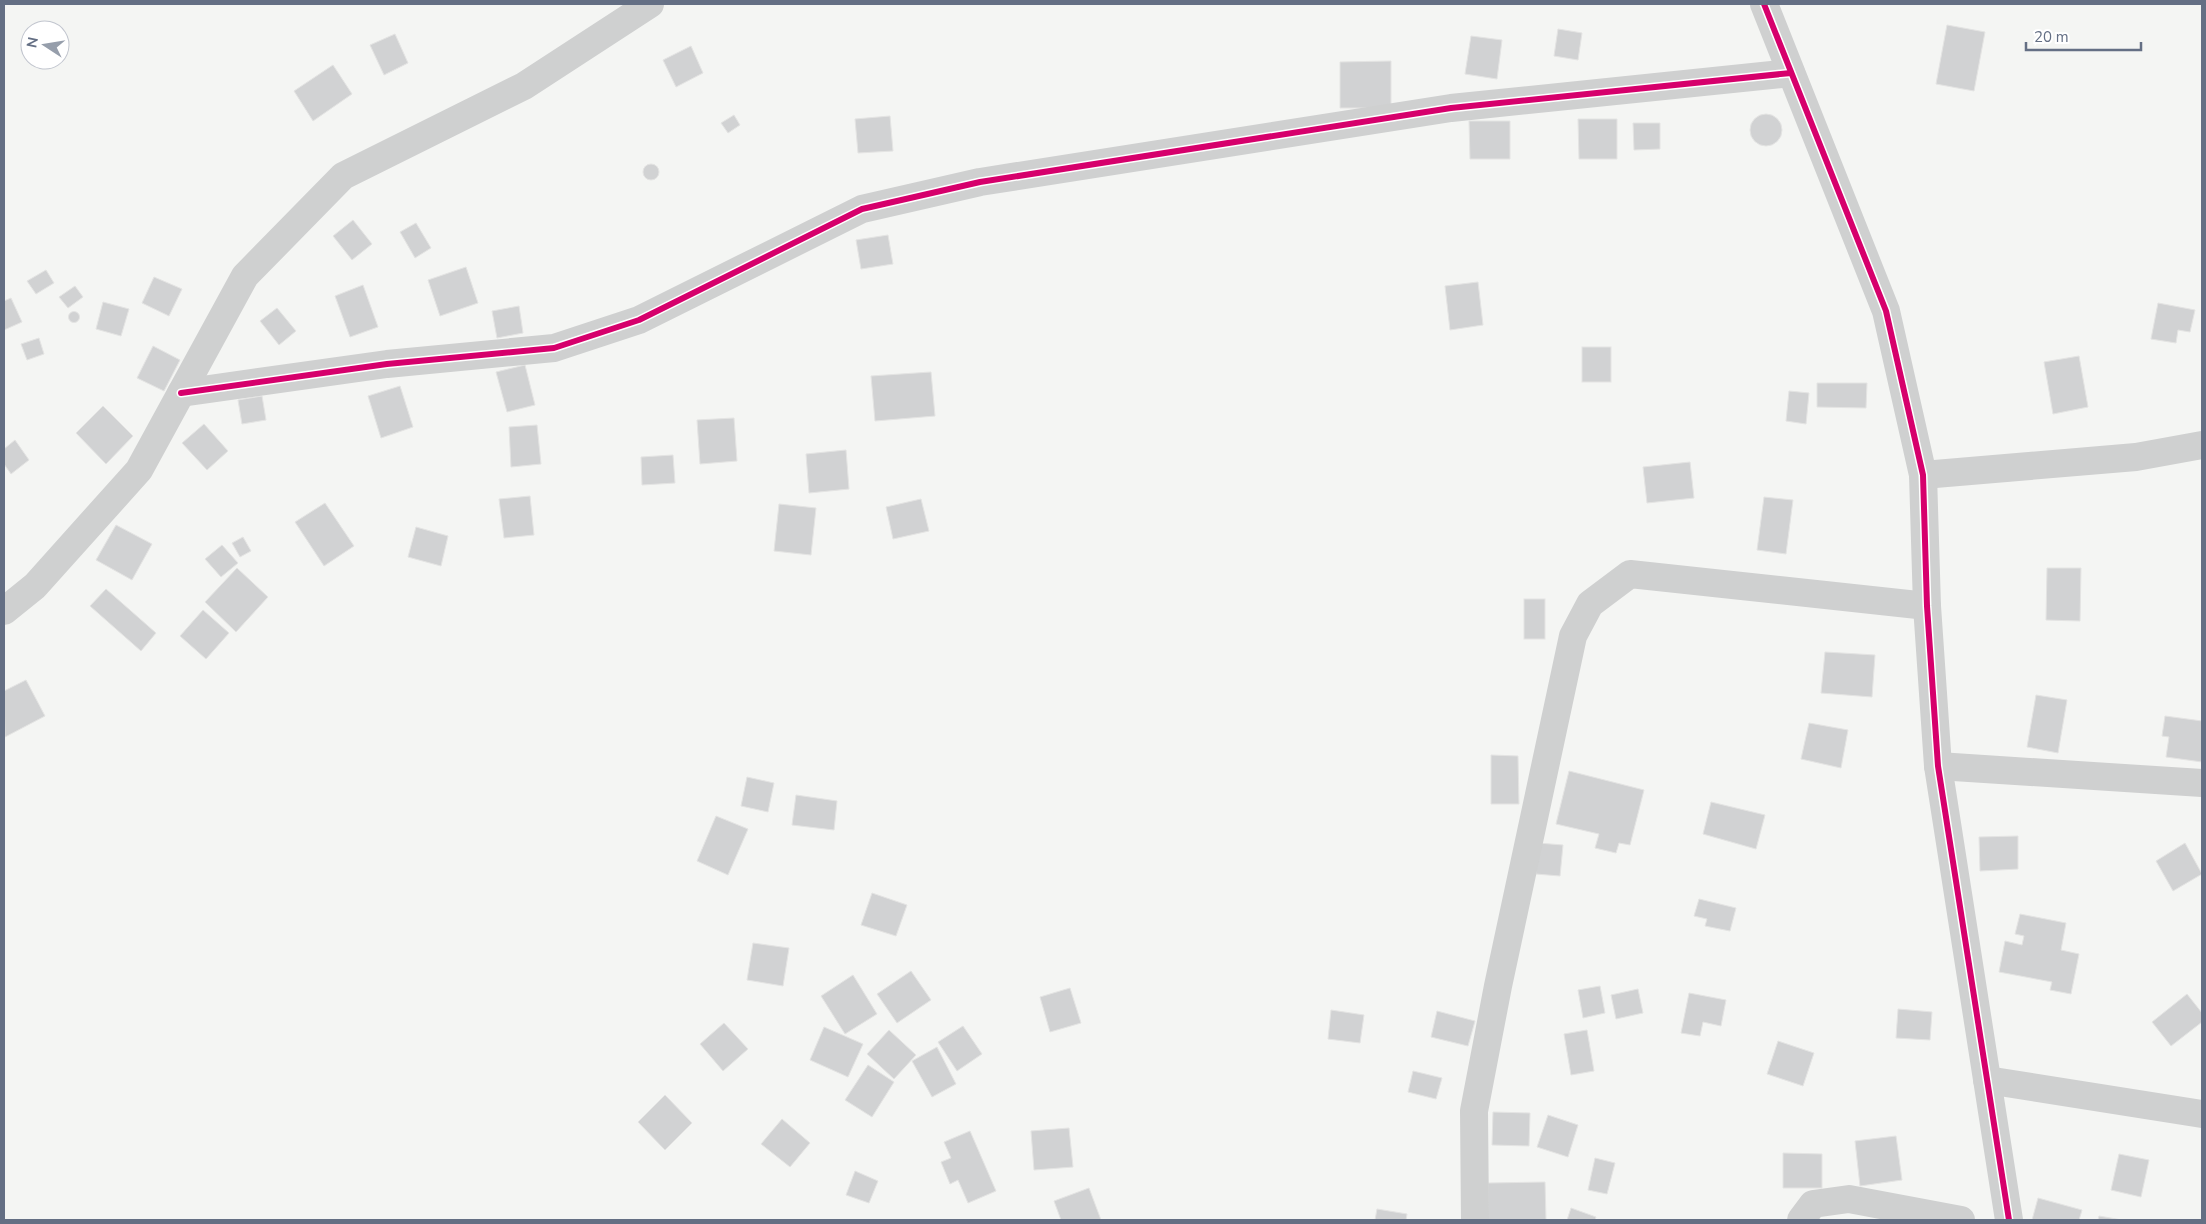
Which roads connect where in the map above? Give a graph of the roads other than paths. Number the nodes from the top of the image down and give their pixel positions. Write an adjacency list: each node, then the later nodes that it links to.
1 (650, 4): 4 (street)
2 (1764, 4): 3 (street)
3 (1791, 73): 4 (street); 6 (street)
4 (181, 393): 8 (street)
5 (2202, 445): 6 (street)
6 (1923, 475): 7 (street)
7 (1927, 606): 9 (street); 13 (street)
8 (4, 611)
9 (1938, 766): 10 (street); 11 (street)
10 (2202, 784)
11 (1987, 1080): 12 (street); 16 (street)
12 (2202, 1114)
13 (1475, 1220)
14 (1801, 1220): 15 (street)
15 (1961, 1220)
16 (2009, 1220)

